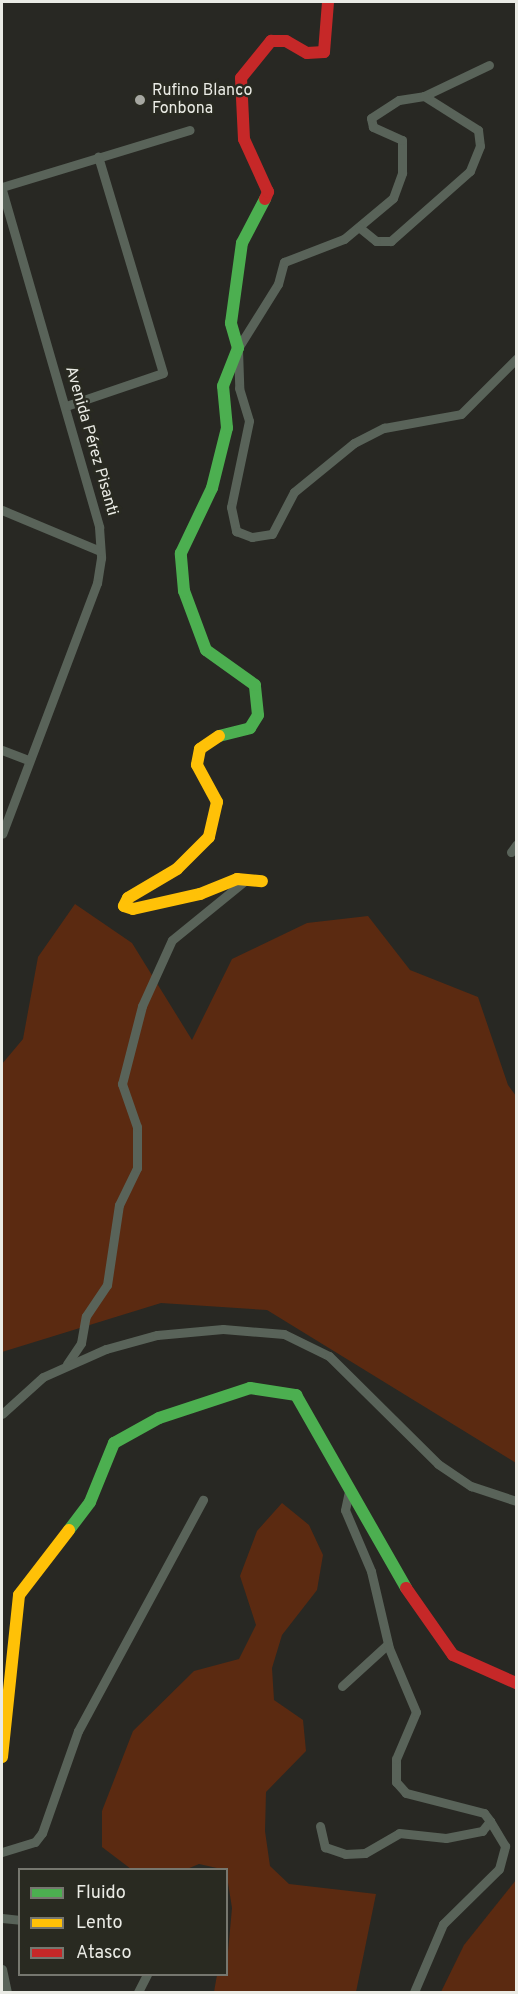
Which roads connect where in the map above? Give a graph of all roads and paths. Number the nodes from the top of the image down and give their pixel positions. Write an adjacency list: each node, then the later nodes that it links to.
1 (328, 2): 8 (street)
2 (489, 65): 3 (street)
3 (424, 96): 7 (street); 7 (street)
4 (190, 130): 5 (street)
5 (98, 157): 6 (street); 10 (street)
6 (2, 189): 10 (street, Avenida Pérez Pisanti)
7 (360, 228): 8 (street)
8 (238, 349): 9 (street); 16 (street)
9 (516, 359)
10 (66, 406): 12 (street, Avenida Pérez Pisanti)
11 (2, 510): 12 (street)
12 (100, 551): 14 (street, Avenida Pérez Pisanti)
13 (2, 750): 14 (street)
14 (28, 760): 15 (street, Avenida Pérez Pisanti)
15 (2, 834)
16 (247, 879): 17 (street); 18 (street)
17 (262, 881)
18 (67, 1364): 19 (street); 22 (street)
19 (2, 1414)
20 (349, 1491): 23 (street); 24 (street); 26 (street)
21 (203, 1500): 29 (street)
22 (516, 1501)
23 (388, 1644): 25 (street); 27 (street)
24 (516, 1683)
25 (342, 1686)
26 (2, 1757)
27 (490, 1821): 28 (street); 36 (street)
28 (320, 1826)
29 (2, 1852)
30 (2, 1918): 31 (street)
31 (18, 1920)
32 (2, 1969): 34 (street)
33 (146, 1976): 35 (street)
34 (7, 1992)
35 (138, 1992)
36 (414, 1992)

